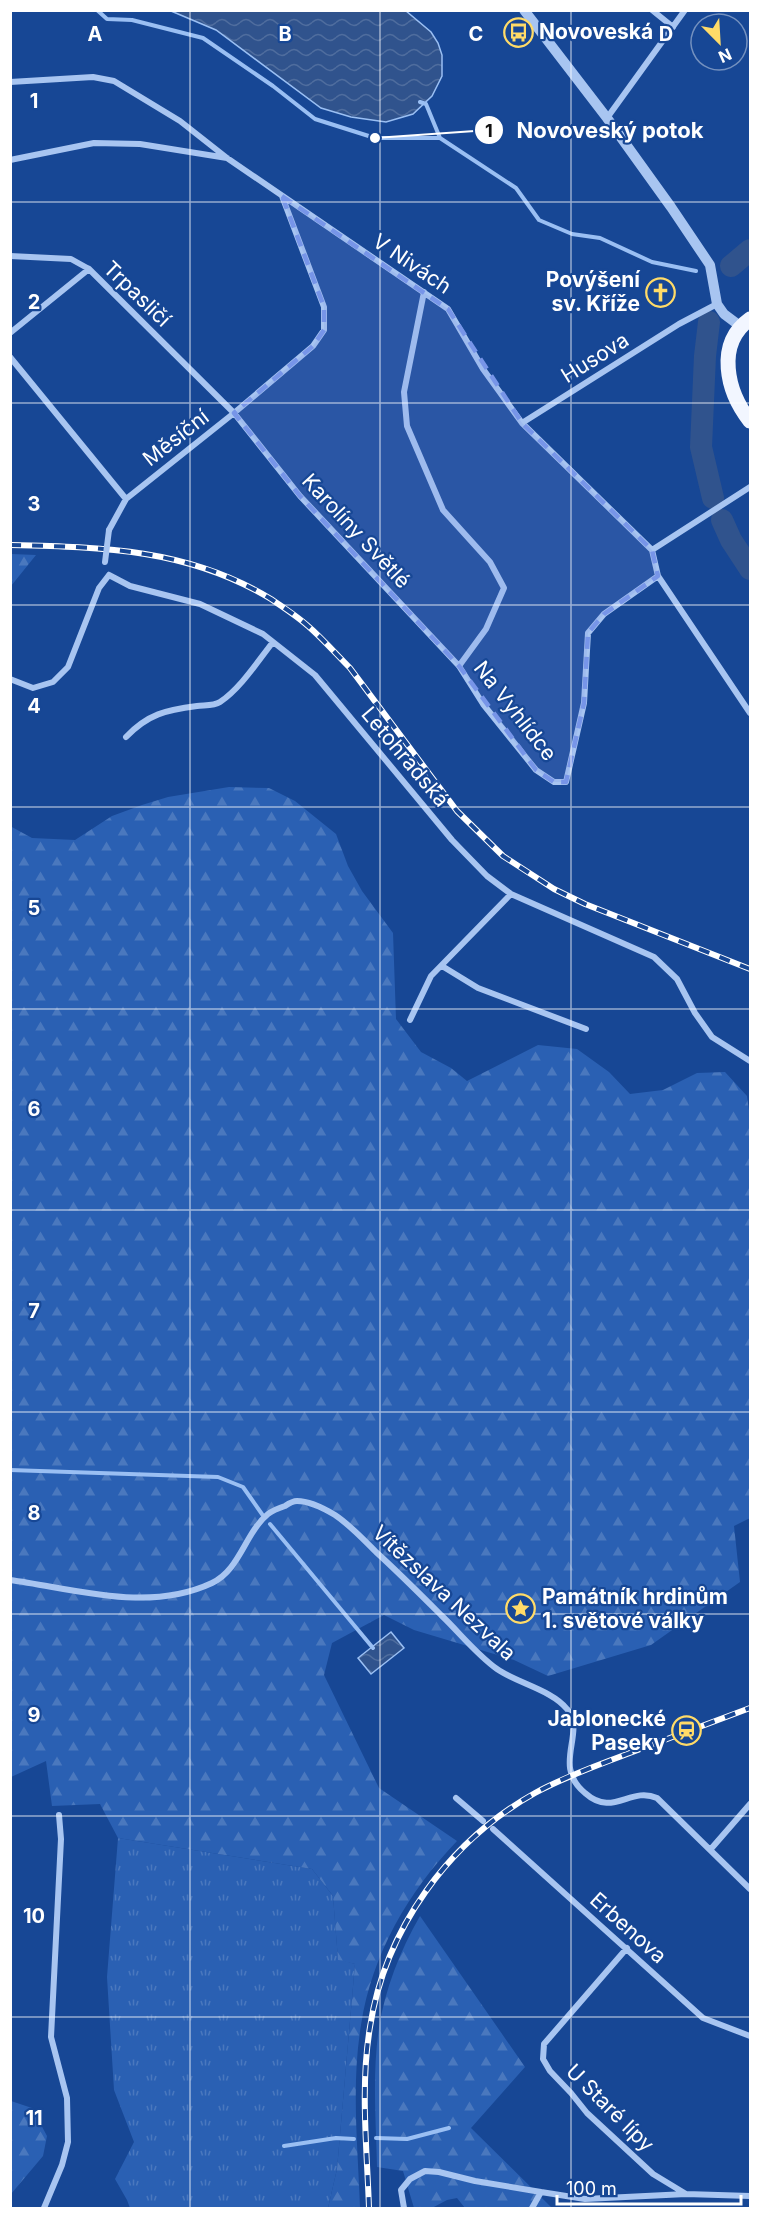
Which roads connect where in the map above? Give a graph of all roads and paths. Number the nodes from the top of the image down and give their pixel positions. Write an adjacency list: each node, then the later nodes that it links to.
1 (524, 10): 6 (street)
2 (652, 10): 4 (street)
3 (685, 10): 4 (street)
4 (673, 27): 6 (street)
5 (10, 82): 7 (street, V Nivách)
6 (607, 118): 13 (street)
7 (227, 158): 8 (street); 9 (street, V Nivách)
8 (10, 160)
9 (282, 196): 12 (street, V Nivách); 17 (street, Měsíční)
10 (10, 256): 11 (street)
11 (89, 269): 15 (street, Trpasličí); 17 (street, Trpasličí)
12 (424, 292): 19 (street, V Nivách); 26 (street, Na Vyhlídce)
13 (717, 304): 14 (street); 19 (street, Husova)
14 (745, 323): 18 (main road)
15 (10, 333)
16 (10, 357): 21 (street)
17 (234, 413): 21 (street, Měsíční); 26 (street, Karolíny Světlé)
18 (750, 421)
19 (522, 423): 22 (street, V Nivách)
20 (750, 487): 22 (street)
21 (126, 499): 23 (street, Měsíční, bridge)
22 (652, 550): 24 (street)
23 (109, 575): 25 (street, Letohradská); 27 (street)
24 (658, 576): 26 (street, Na Vyhlídce); 28 (street)
25 (273, 642): 29 (street); 30 (street, Letohradská)
26 (459, 666)
27 (10, 679)
28 (750, 713)
29 (126, 737)
30 (511, 894): 31 (street); 34 (street, Letohradská)
31 (442, 966): 32 (street); 33 (street)
32 (410, 1020)
33 (586, 1029)
34 (750, 1061)
35 (10, 1580): 41 (street, Vítězslava Nezvala)
36 (456, 1798): 39 (street)
37 (750, 1804): 41 (street)
38 (59, 1815): 48 (street)
39 (483, 1821)
40 (493, 1829): 43 (street, Erbenova)
41 (710, 1850): 42 (street, Vítězslava Nezvala)
42 (750, 1889)
43 (627, 1948): 44 (street, Erbenova); 46 (street, U Staré lípy)
44 (750, 2036)
45 (540, 2192): 46 (street, U Staré lípy); 49 (street, U Staré lípy); 50 (street)
46 (686, 2194): 47 (street, U Staré lípy)
47 (750, 2196)
48 (44, 2208)
49 (404, 2208)
50 (532, 2208)

